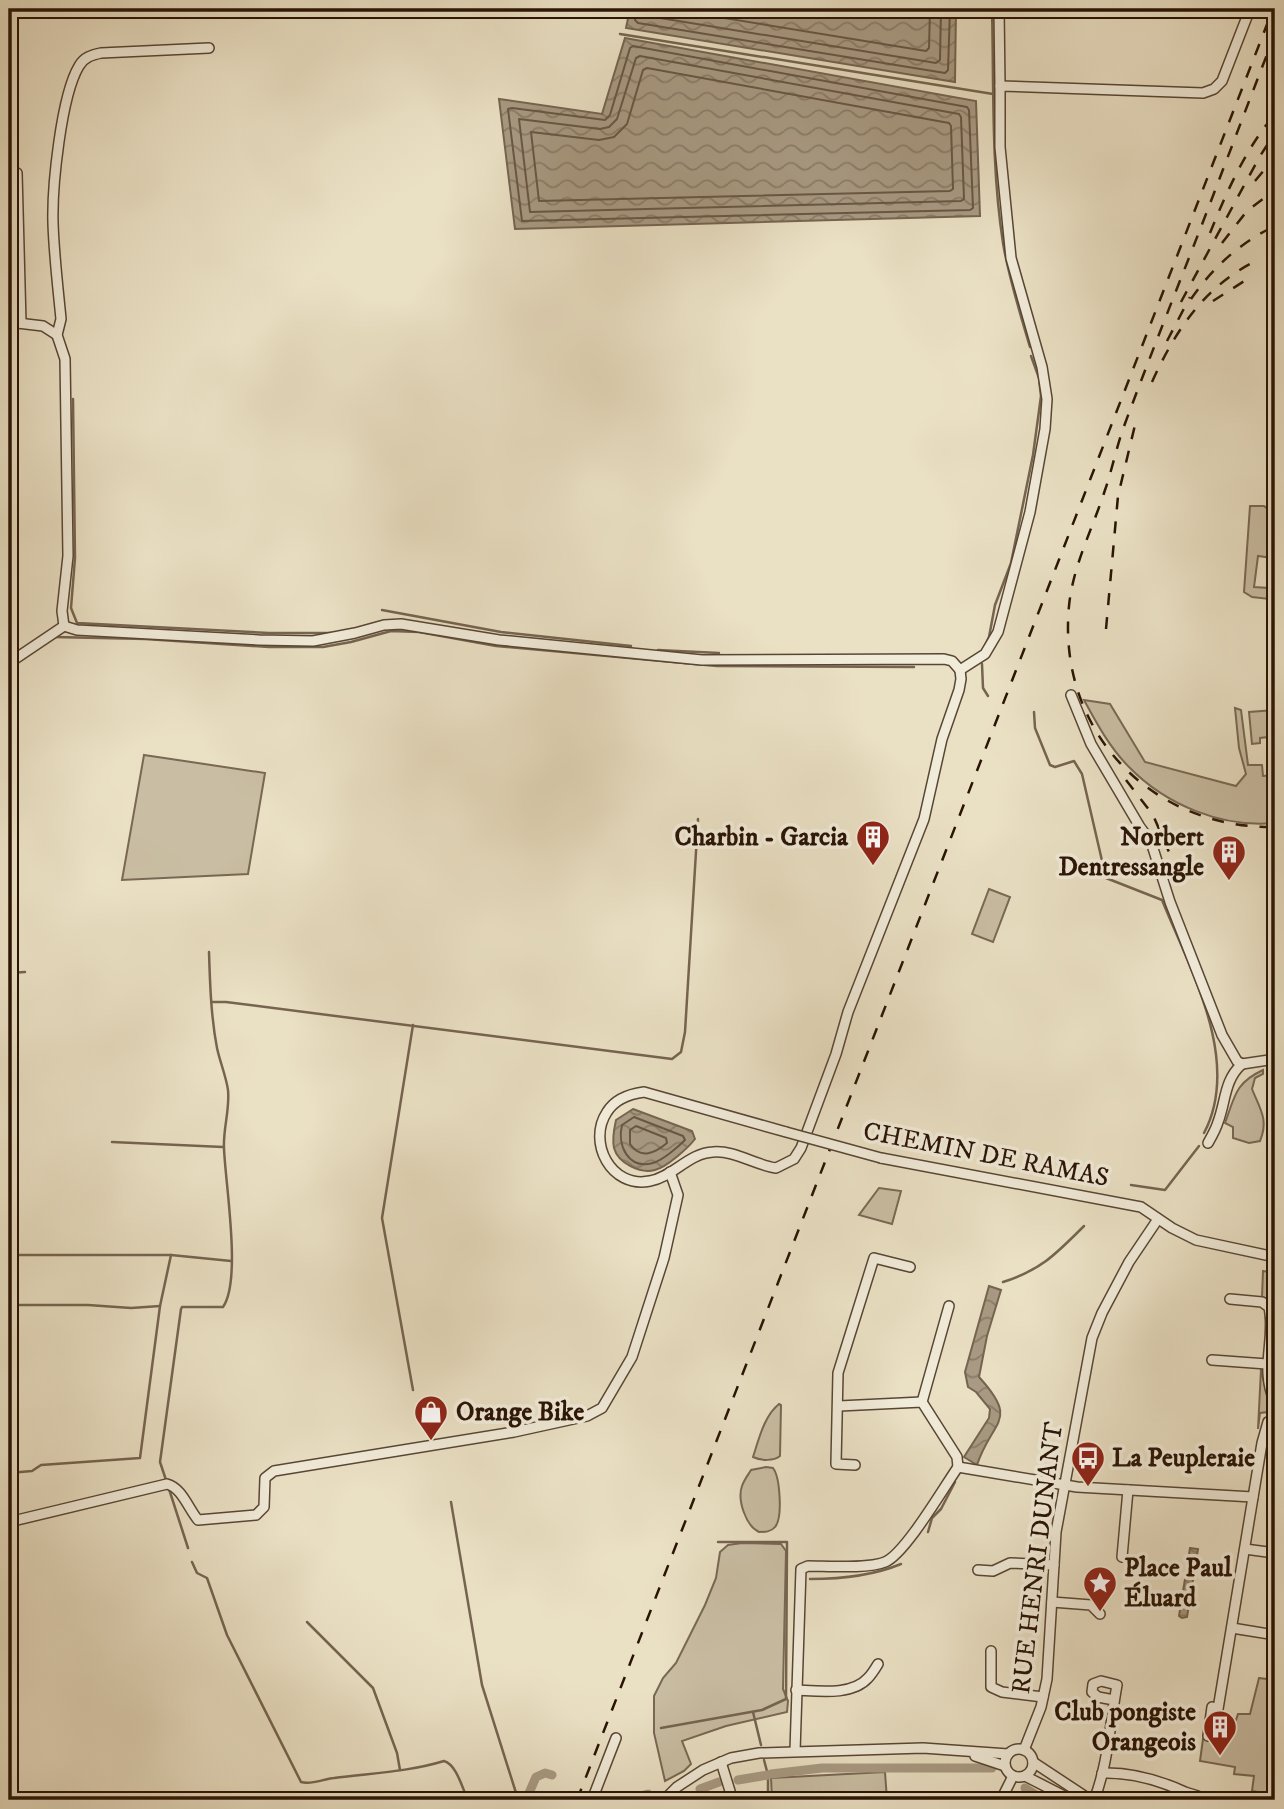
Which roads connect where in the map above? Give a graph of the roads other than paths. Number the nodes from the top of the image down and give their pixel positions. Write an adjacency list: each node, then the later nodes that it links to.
1 (999, 9): 4 (street)
2 (1250, 9): 4 (street)
3 (209, 48): 10 (street)
4 (1000, 86): 13 (street)
5 (9, 173): 6 (street)
6 (14, 224): 7 (street)
7 (14, 250): 9 (street)
8 (9, 321): 9 (street)
9 (21, 323): 10 (street)
10 (57, 335): 11 (street)
11 (64, 626): 12 (street); 13 (street)
12 (9, 663)
13 (960, 670): 18 (street, CHEMIN DE RAMAS)
14 (1071, 695): 16 (street)
15 (1275, 1059): 16 (street)
16 (1242, 1064): 17 (street)
17 (1208, 1143)
18 (670, 1172): 19 (street, CHEMIN DE RAMAS, bridge); 35 (street)
19 (1158, 1219): 20 (street, CHEMIN DE RAMAS); 32 (street, RUE HENRI DUNANT)
20 (1275, 1257)
21 (910, 1267): 28 (street)
22 (1230, 1299): 25 (street)
23 (949, 1306): 26 (street)
24 (1212, 1360): 25 (street)
25 (1267, 1364): 27 (street)
26 (922, 1402): 28 (street); 31 (street)
27 (1275, 1403)
28 (839, 1406): 30 (street)
29 (1275, 1421): 34 (street)
30 (855, 1465)
31 (958, 1466): 32 (street); 47 (street)
32 (1063, 1485): 33 (street); 39 (street, RUE HENRI DUNANT)
33 (1128, 1490): 34 (street); 38 (street)
34 (1253, 1497): 36 (street)
35 (9, 1522)
36 (1245, 1549): 37 (street); 43 (street)
37 (1275, 1553)
38 (1122, 1557)
39 (1054, 1565): 40 (street); 41 (street, RUE HENRI DUNANT)
40 (978, 1570)
41 (1052, 1602): 42 (street); 48 (street, RUE HENRI DUNANT)
42 (1100, 1614)
43 (1231, 1628): 44 (street); 50 (street)
44 (1275, 1635)
45 (991, 1651): 48 (street)
46 (878, 1664): 47 (street)
47 (796, 1690): 53 (street)
48 (1043, 1697): 52 (street, RUE HENRI DUNANT)
49 (1114, 1700): 59 (street)
50 (1208, 1736)
51 (616, 1738): 62 (street)
52 (1024, 1750): 55 (street); 57 (street)
53 (795, 1751): 54 (street); 56 (street)
54 (964, 1752): 55 (street); 58 (street)
55 (1008, 1754): 58 (street)
56 (721, 1762): 63 (street); 64 (street)
57 (1033, 1762): 61 (street); 67 (street)
58 (1005, 1766): 60 (street)
59 (1102, 1773): 68 (street); 69 (street)
60 (1013, 1776): 61 (street); 65 (street)
61 (1025, 1776): 66 (street)
62 (592, 1800)
63 (664, 1800)
64 (730, 1800)
65 (1001, 1800)
66 (1072, 1800)
67 (1088, 1800)
68 (1094, 1800)
69 (1205, 1800)

